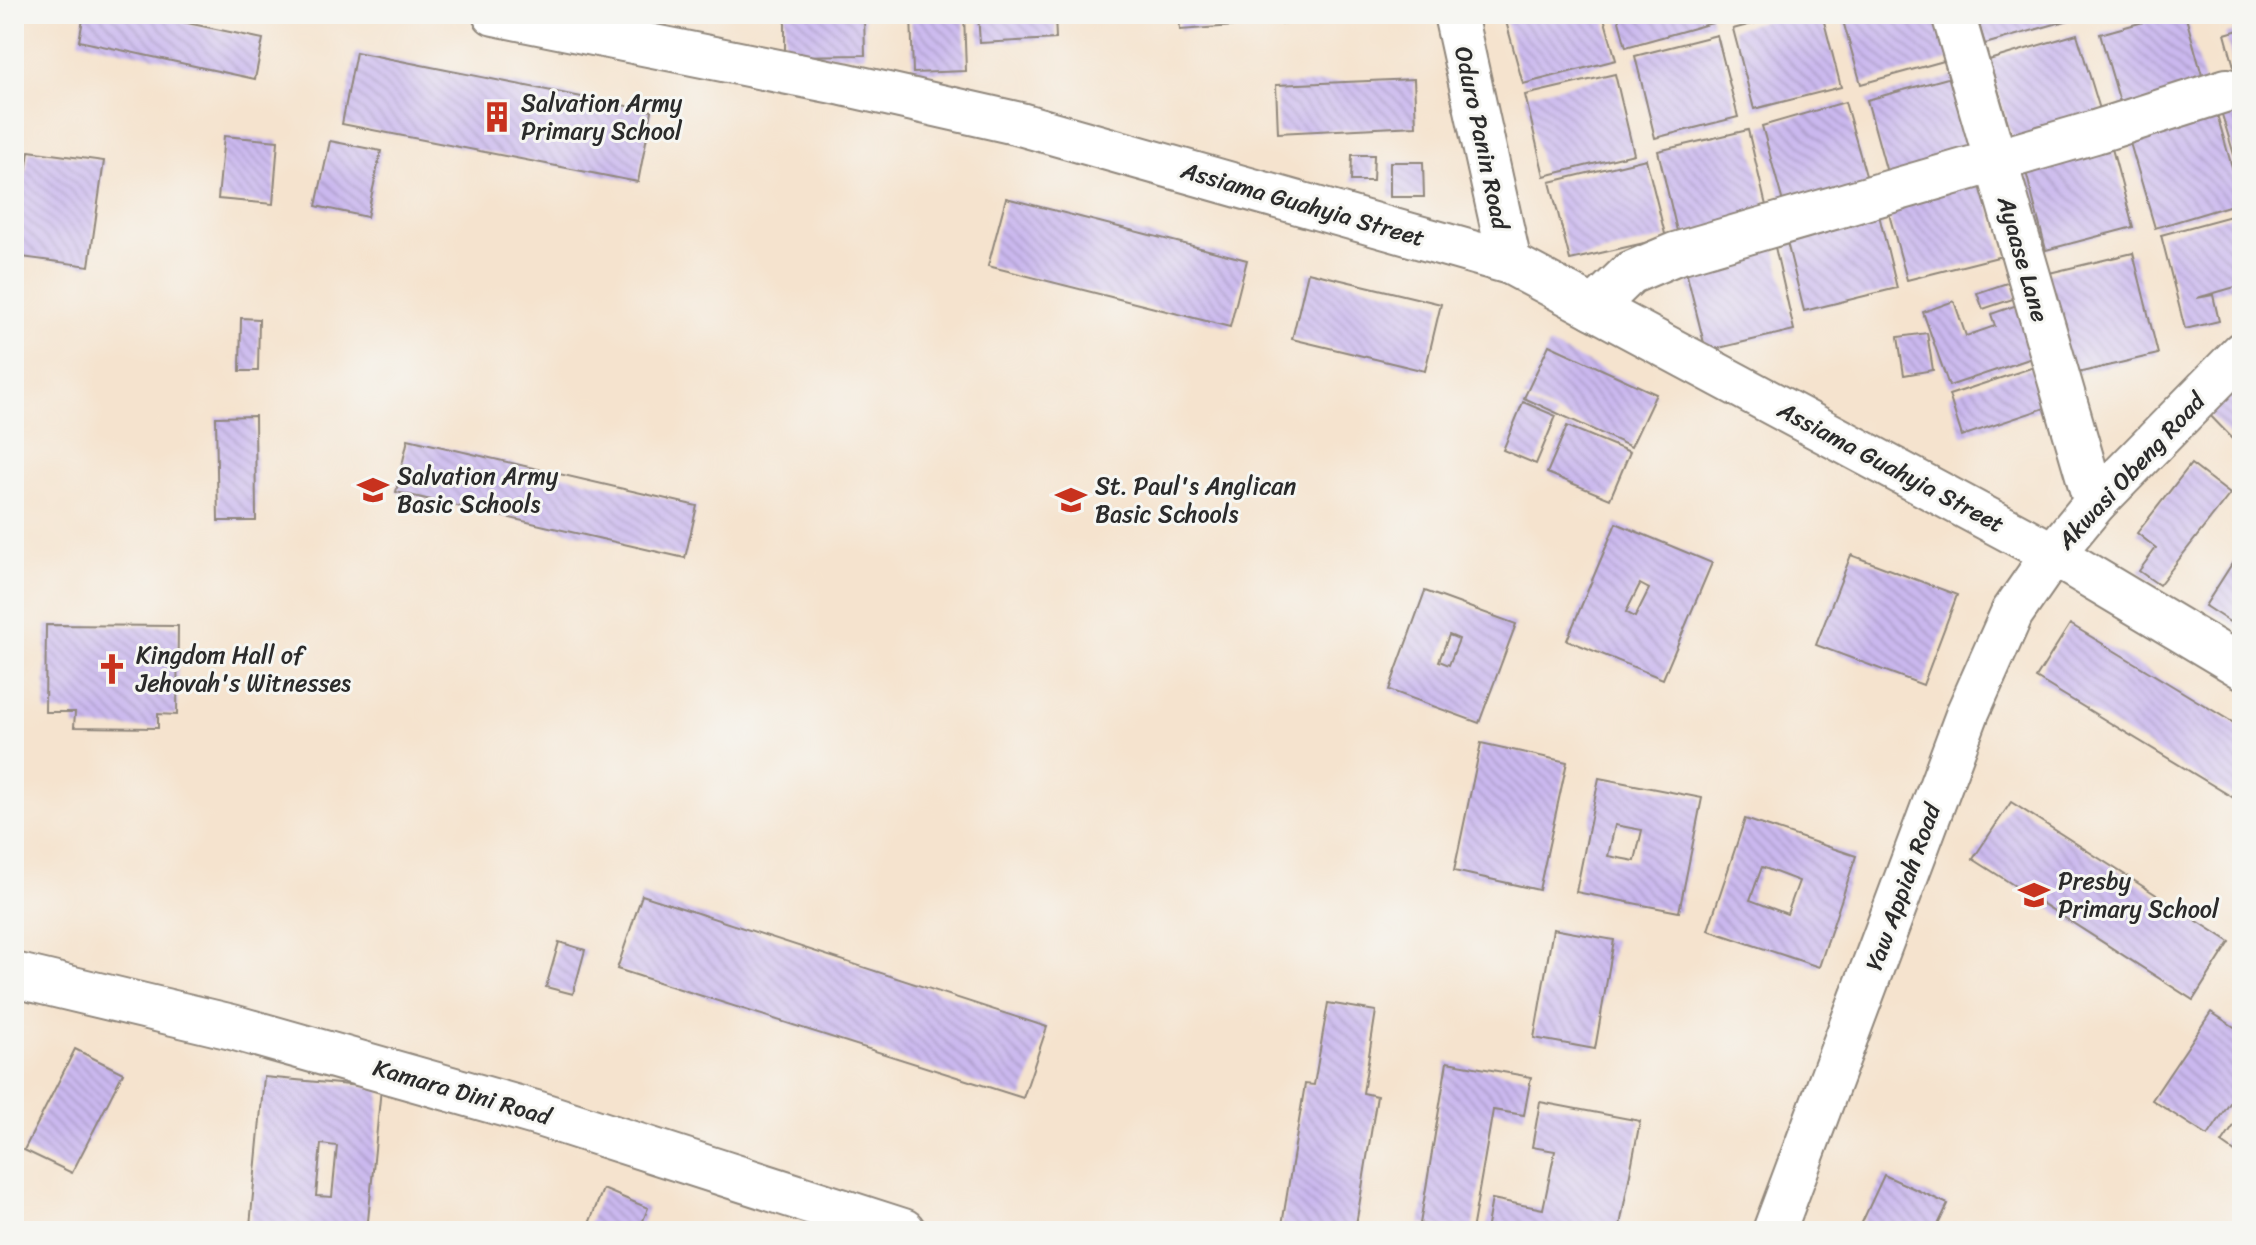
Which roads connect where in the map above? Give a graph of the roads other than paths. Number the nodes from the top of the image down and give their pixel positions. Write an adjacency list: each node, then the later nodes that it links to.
1 (494, 14): 6 (street, Assiama Guahyia Street)
2 (1455, 14): 6 (street, Oduro Panin Road)
3 (1953, 14): 5 (street, Ayaase Lane)
4 (2227, 90): 5 (street)
5 (1996, 161): 7 (street); 9 (street, Ayaase Lane)
6 (1510, 263): 7 (street, Assiama Guahyia Street)
7 (1594, 308): 10 (street, Assiama Guahyia Street)
8 (2242, 353): 9 (street, Akwasi Obeng Road)
9 (2095, 503): 10 (street, Akwasi Obeng Road)
10 (2053, 554): 11 (street, Assiama Guahyia Street); 14 (street, Yaw Appiah Road)
11 (2242, 667)
12 (14, 975): 13 (street, Kamara Dini Road)
13 (903, 1231)
14 (1774, 1231)

